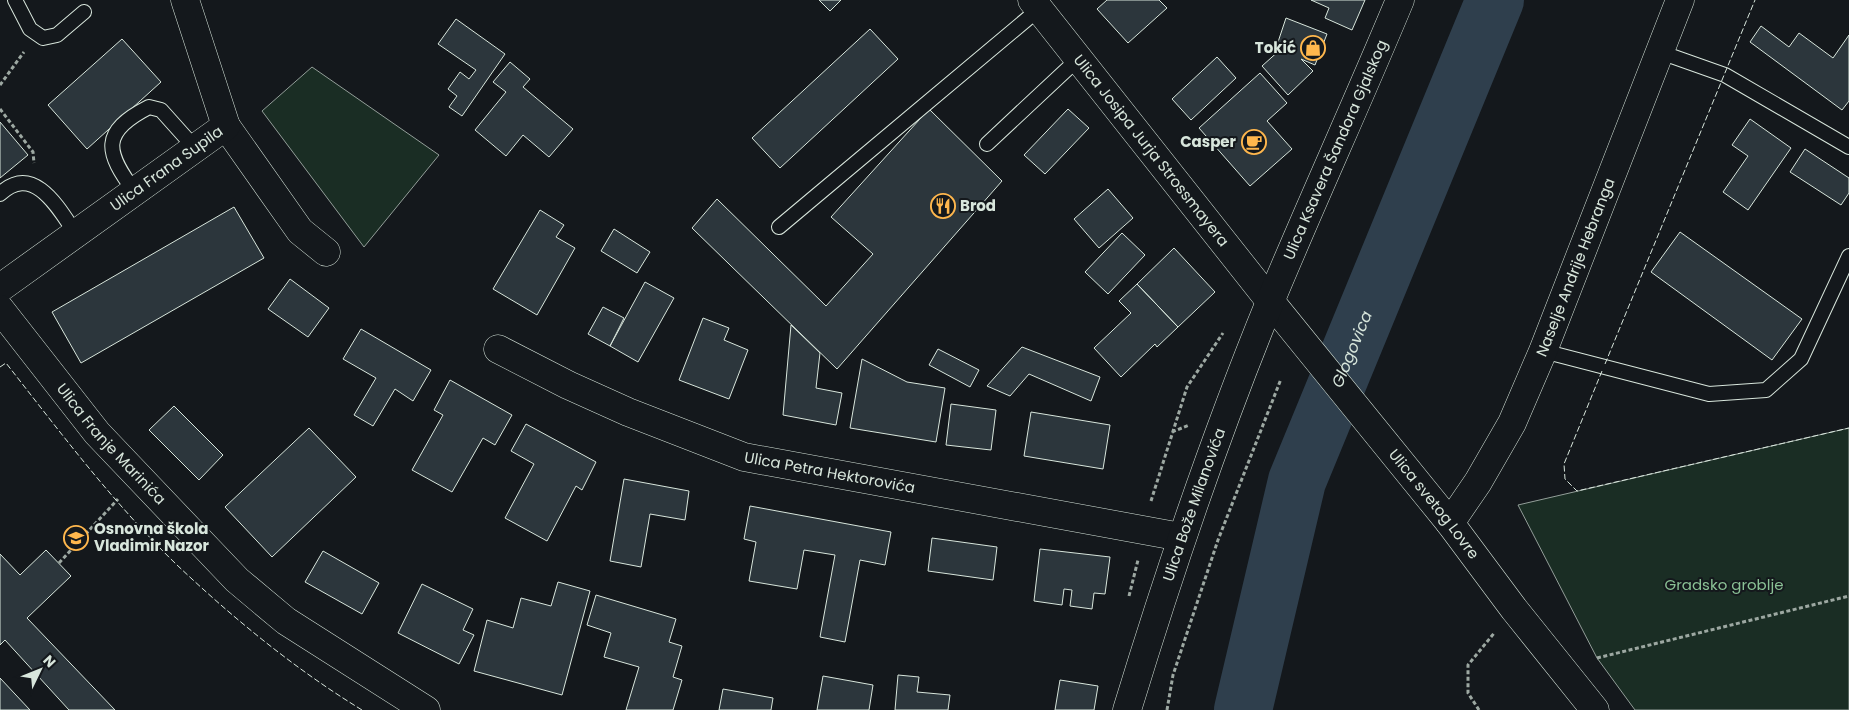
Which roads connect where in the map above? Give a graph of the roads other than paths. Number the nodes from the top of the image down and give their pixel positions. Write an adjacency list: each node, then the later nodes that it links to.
1 (15, 0): 6 (lane)
2 (185, 0): 9 (street, Ulica Frana Supila)
3 (1400, 0): 20 (street, Ulica Ksavera Šandora Gjalskog)
4 (1680, 0): 7 (street, Naselje Andrije Hebranga)
5 (1035, 4): 8 (street, Ulica Josipa Jurja Strossmayera); 15 (lane)
6 (84, 12)
7 (1660, 52): 11 (lane); 23 (street, Naselje Andrije Hebranga)
8 (1078, 59): 10 (lane); 20 (street, Ulica Josipa Jurja Strossmayera)
9 (226, 126): 12 (street, Ulica Frana Supila); 17 (street)
10 (987, 144)
11 (1849, 147)
12 (196, 148): 13 (street, Ulica Frana Supila); 13 (lane)
13 (135, 192): 16 (street, Ulica Frana Supila)
14 (0, 194): 16 (lane)
15 (779, 227)
16 (76, 234): 19 (street, Ulica Frana Supila)
17 (326, 252)
18 (1849, 256): 23 (lane)
19 (3, 281)
20 (1270, 301): 24 (street, Ulica svetog Lovre); 25 (street, Ulica Bože Milanovića)
21 (0, 309): 26 (street, Ulica Franje Marinića)
22 (498, 349): 25 (street, Ulica Petra Hektorovića)
23 (1543, 351): 24 (street, Naselje Andrije Hebranga)
24 (1450, 522): 28 (street, Ulica svetog Lovre)
25 (1181, 538): 27 (street, Ulica Bože Milanovića)
26 (426, 710)
27 (1127, 710)
28 (1594, 710)

